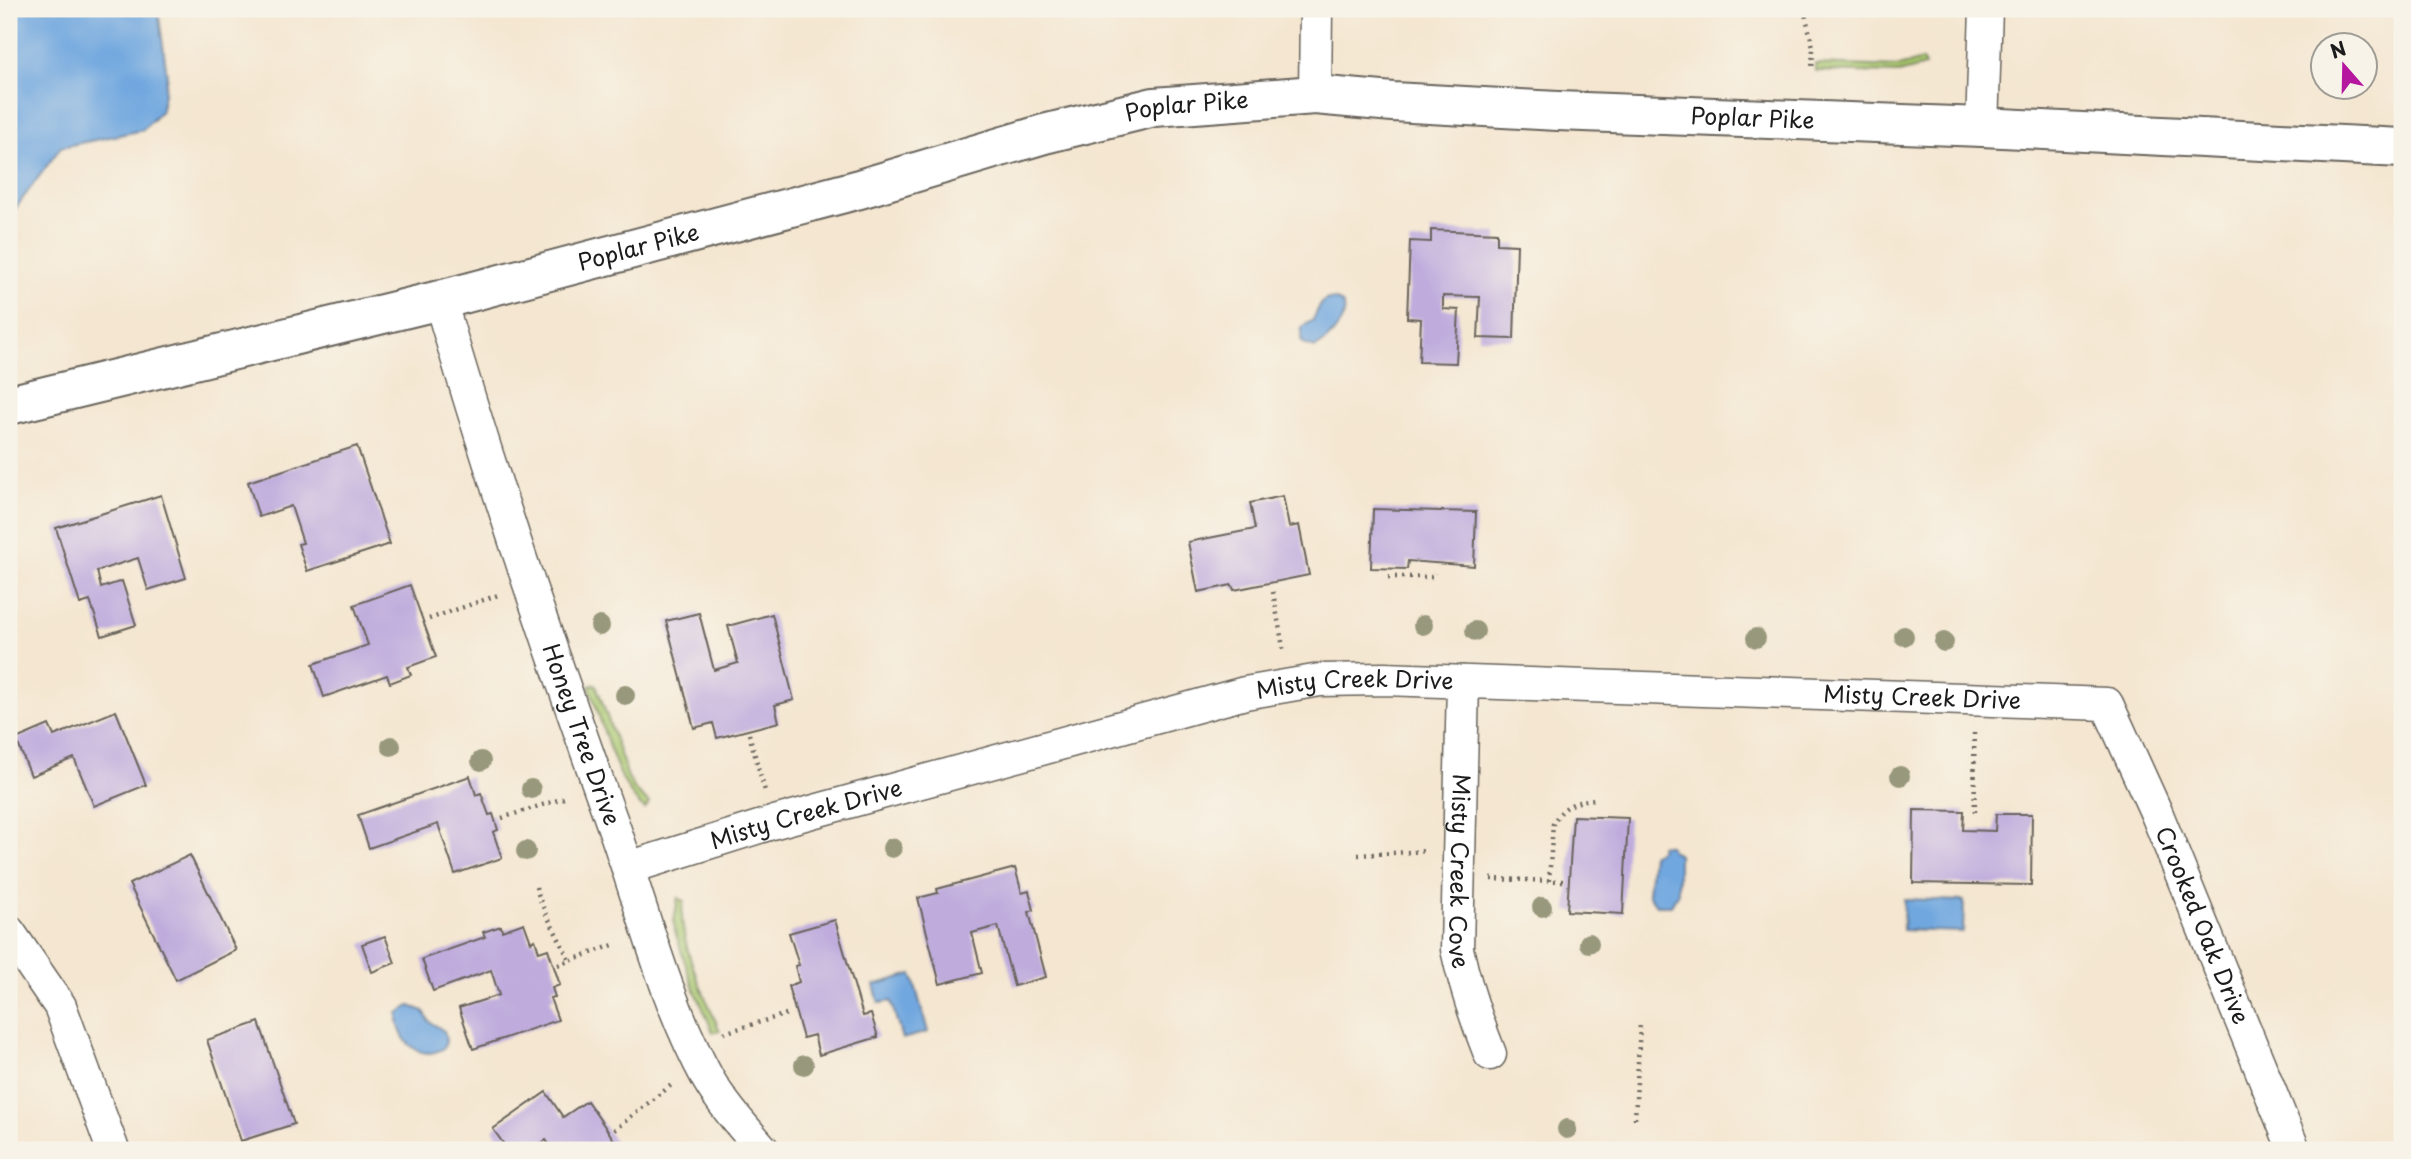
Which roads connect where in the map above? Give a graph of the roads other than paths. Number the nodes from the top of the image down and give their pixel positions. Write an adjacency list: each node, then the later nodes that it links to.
1 (1317, 9): 3 (street)
2 (1986, 9): 4 (street)
3 (1315, 95): 4 (main road, Poplar Pike); 6 (main road, Poplar Pike)
4 (1982, 127): 5 (main road, Poplar Pike)
5 (2402, 148)
6 (440, 300): 7 (main road, Poplar Pike); 10 (street, Honey Tree Drive)
7 (9, 405)
8 (1463, 682): 9 (street, Misty Creek Drive); 10 (street, Misty Creek Drive); 12 (street, Misty Creek Cove)
9 (2107, 704): 15 (street, Crooked Oak Drive)
10 (628, 868): 14 (street, Honey Tree Drive)
11 (9, 933): 13 (street)
12 (1490, 1054)
13 (113, 1150)
14 (763, 1150)
15 (2294, 1150)

